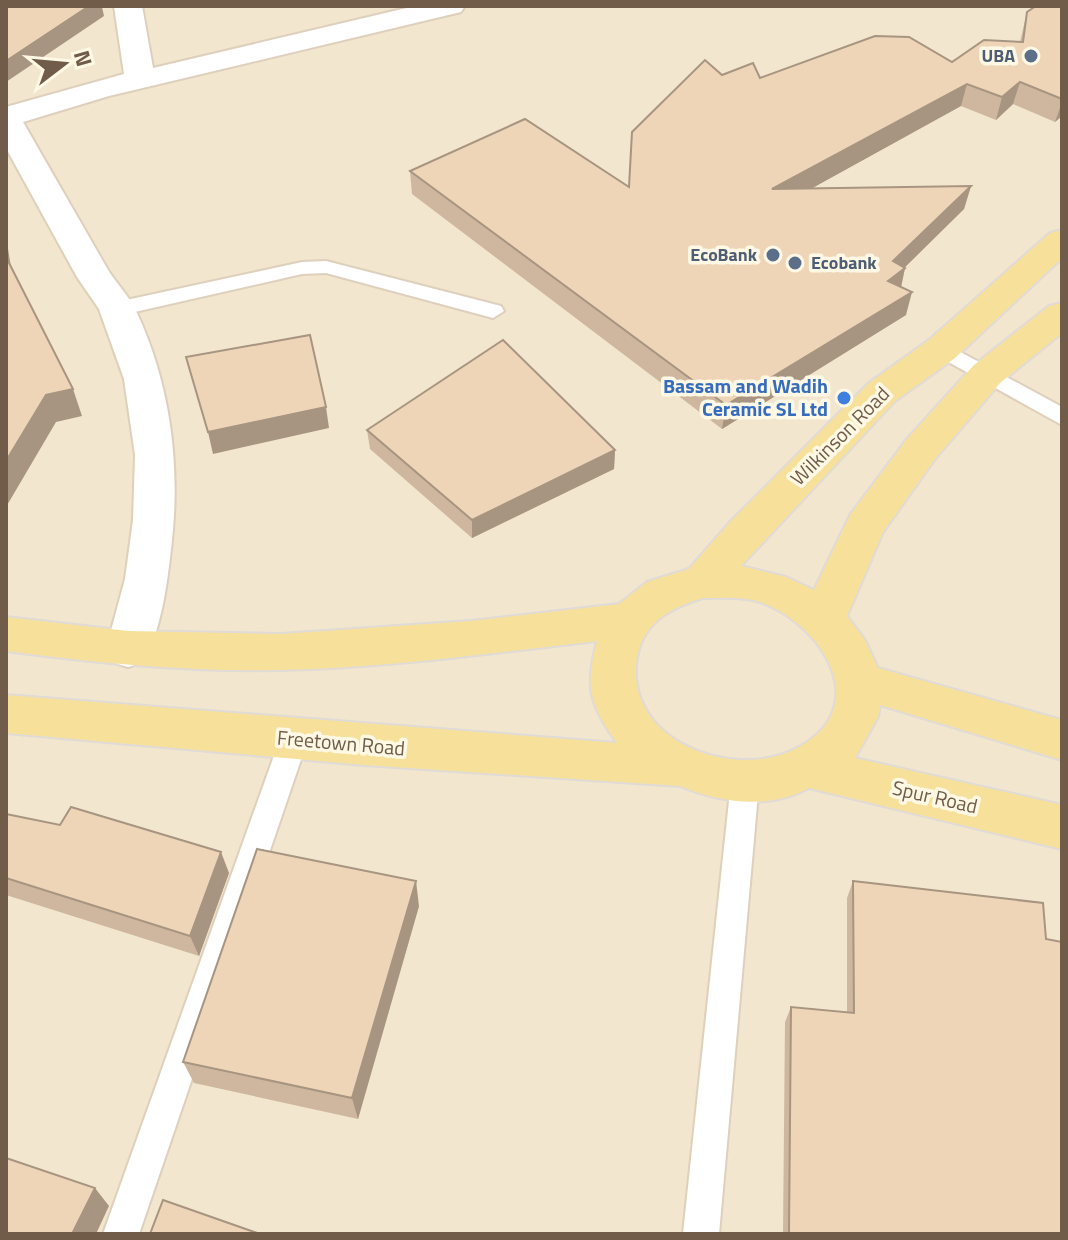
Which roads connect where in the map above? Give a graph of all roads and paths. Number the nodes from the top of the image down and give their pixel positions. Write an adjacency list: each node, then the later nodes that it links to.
1 (128, 6): 3 (street)
2 (451, 6): 3 (street)
3 (140, 81): 4 (street)
4 (6, 119): 6 (street)
5 (1062, 240): 9 (main road, Wilkinson Road)
6 (117, 309): 7 (lane); 16 (street)
7 (493, 311)
8 (1062, 314): 10 (main road)
9 (942, 349): 10 (lane); 12 (main road, Wilkinson Road)
10 (987, 374): 11 (lane); 13 (main road)
11 (1062, 417)
12 (703, 582): 13 (main road); 14 (main road)
13 (824, 617): 17 (main road)
14 (628, 620): 16 (main road); 21 (main road)
15 (6, 634): 16 (main road)
16 (128, 649)
17 (860, 681): 20 (main road); 22 (main road)
18 (6, 714): 19 (main road, Freetown Road)
19 (294, 739): 21 (main road, Freetown Road); 25 (lane)
20 (1062, 740)
21 (677, 767): 23 (main road)
22 (809, 768): 23 (main road); 24 (main road, Spur Road)
23 (745, 782): 26 (lane)
24 (1062, 827)
25 (121, 1234)
26 (701, 1234)

